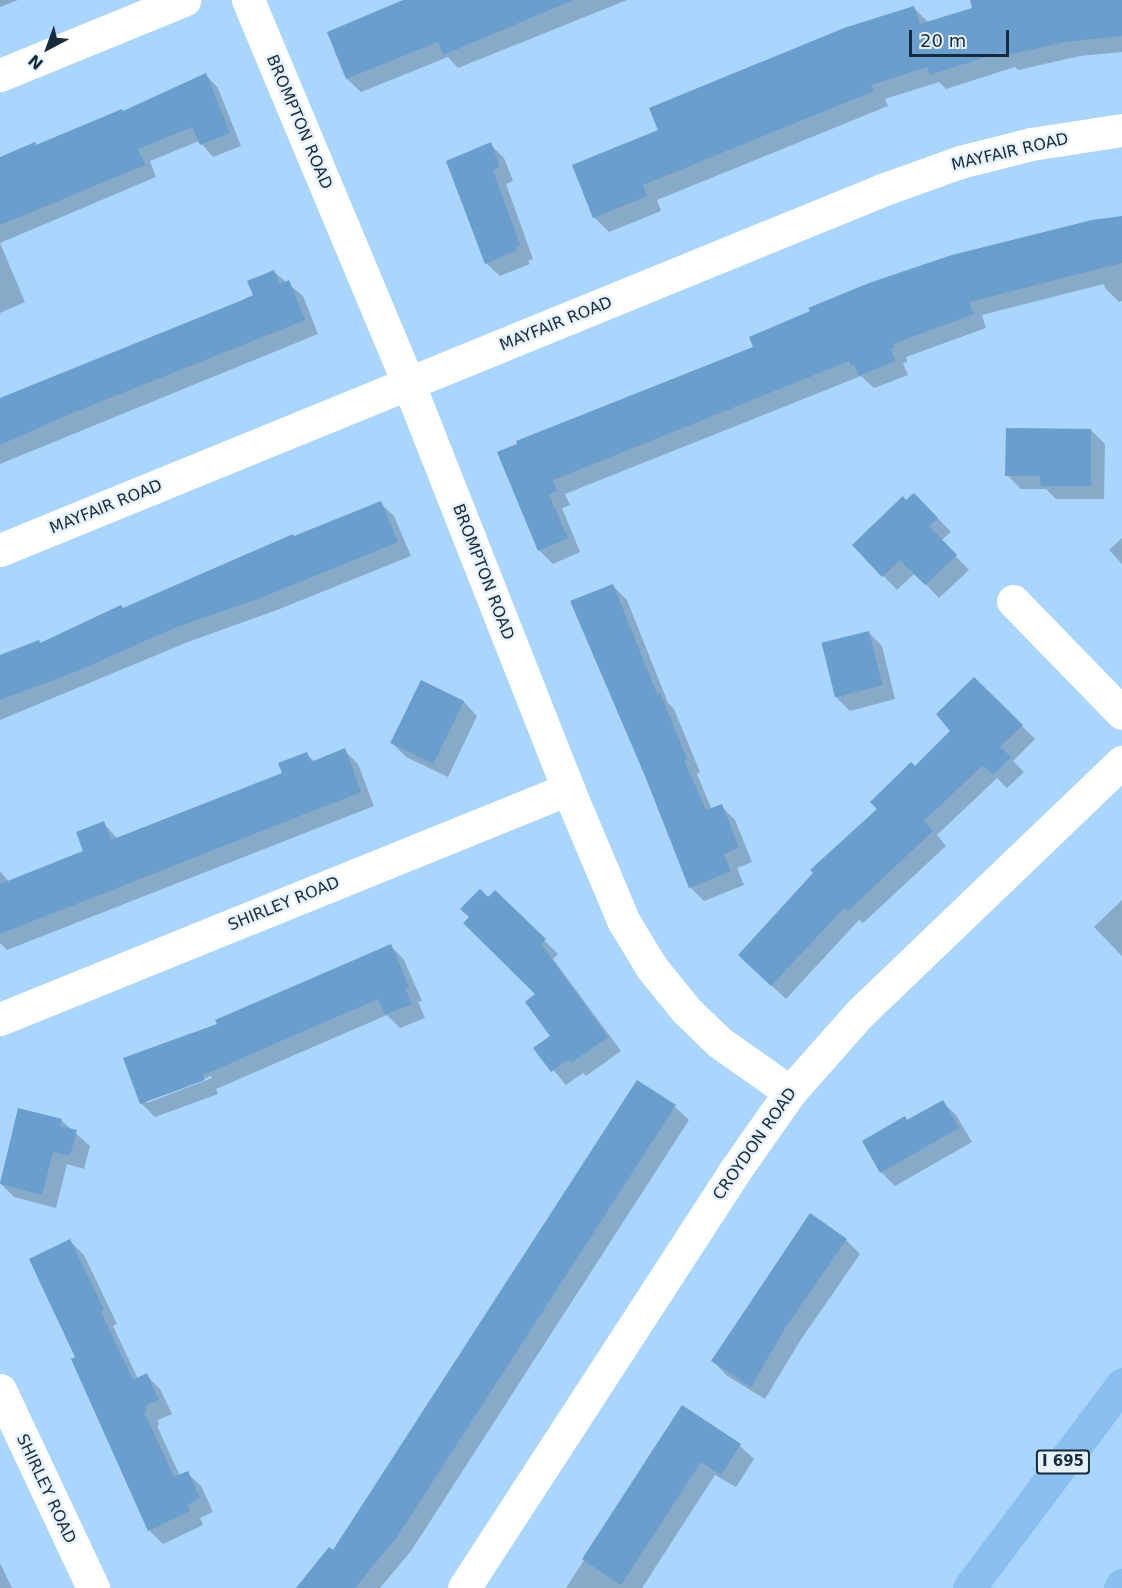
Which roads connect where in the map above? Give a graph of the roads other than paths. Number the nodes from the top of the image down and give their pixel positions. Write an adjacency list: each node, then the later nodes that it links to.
1 (184, 0): 3 (street)
2 (248, 0): 5 (street, BROMPTON ROAD)
3 (0, 75)
4 (1122, 130): 5 (street, MAYFAIR ROAD)
5 (409, 384): 6 (street, MAYFAIR ROAD); 10 (street, BROMPTON ROAD)
6 (0, 550)
7 (1013, 602): 8 (street)
8 (1122, 713)
9 (1122, 762): 12 (street, CROYDON ROAD)
10 (568, 789): 11 (street, SHIRLEY ROAD); 12 (street, BROMPTON ROAD)
11 (0, 1019)
12 (790, 1092): 16 (street, CROYDON ROAD)
13 (1122, 1384): 17 (highway, I 695)
14 (0, 1390): 15 (street, SHIRLEY ROAD)
15 (93, 1588)
16 (464, 1588)
17 (969, 1588)

